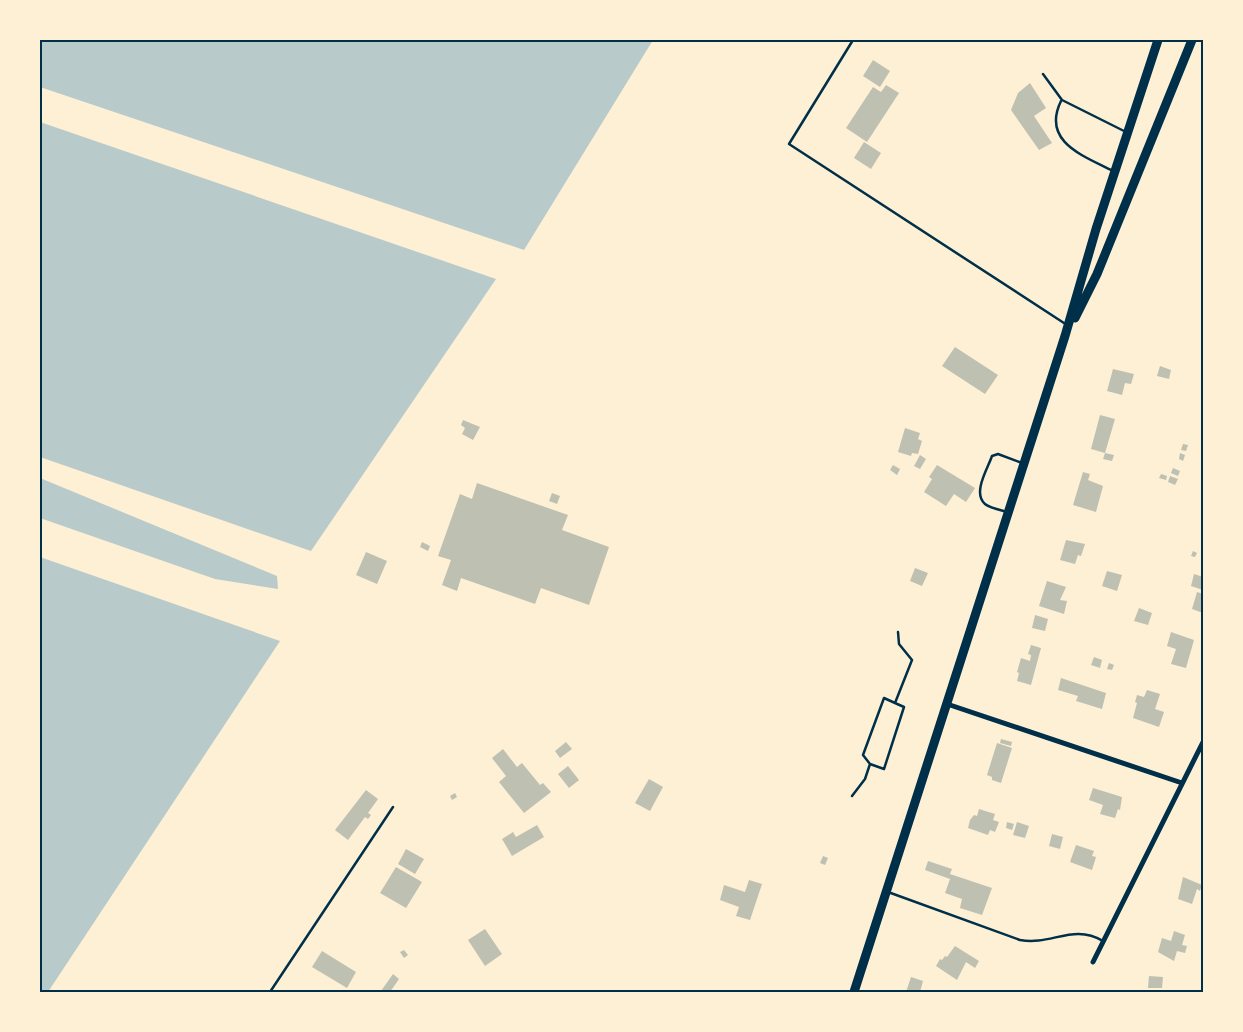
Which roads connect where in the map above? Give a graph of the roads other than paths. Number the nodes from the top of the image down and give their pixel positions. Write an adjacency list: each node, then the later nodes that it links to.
1 (854, 40): 8 (lane)
2 (1158, 40): 6 (highway)
3 (1192, 40): 9 (highway)
4 (1043, 74): 5 (lane)
5 (1062, 100): 6 (lane); 7 (lane)
6 (1127, 133): 7 (highway)
7 (1114, 172): 8 (highway)
8 (1068, 326): 9 (highway)
9 (1065, 336): 10 (highway)
10 (1024, 464): 11 (highway); 11 (lane)
11 (1008, 513): 14 (highway)
12 (898, 632): 13 (lane)
13 (895, 703): 16 (lane); 16 (lane)
14 (947, 704): 17 (street); 20 (highway)
15 (1203, 742): 17 (street)
16 (870, 764): 18 (lane)
17 (1182, 783): 21 (street)
18 (852, 796)
19 (393, 807): 23 (lane)
20 (886, 892): 21 (lane); 24 (highway)
21 (1103, 941): 22 (street)
22 (1093, 962)
23 (270, 992)
24 (854, 992)

